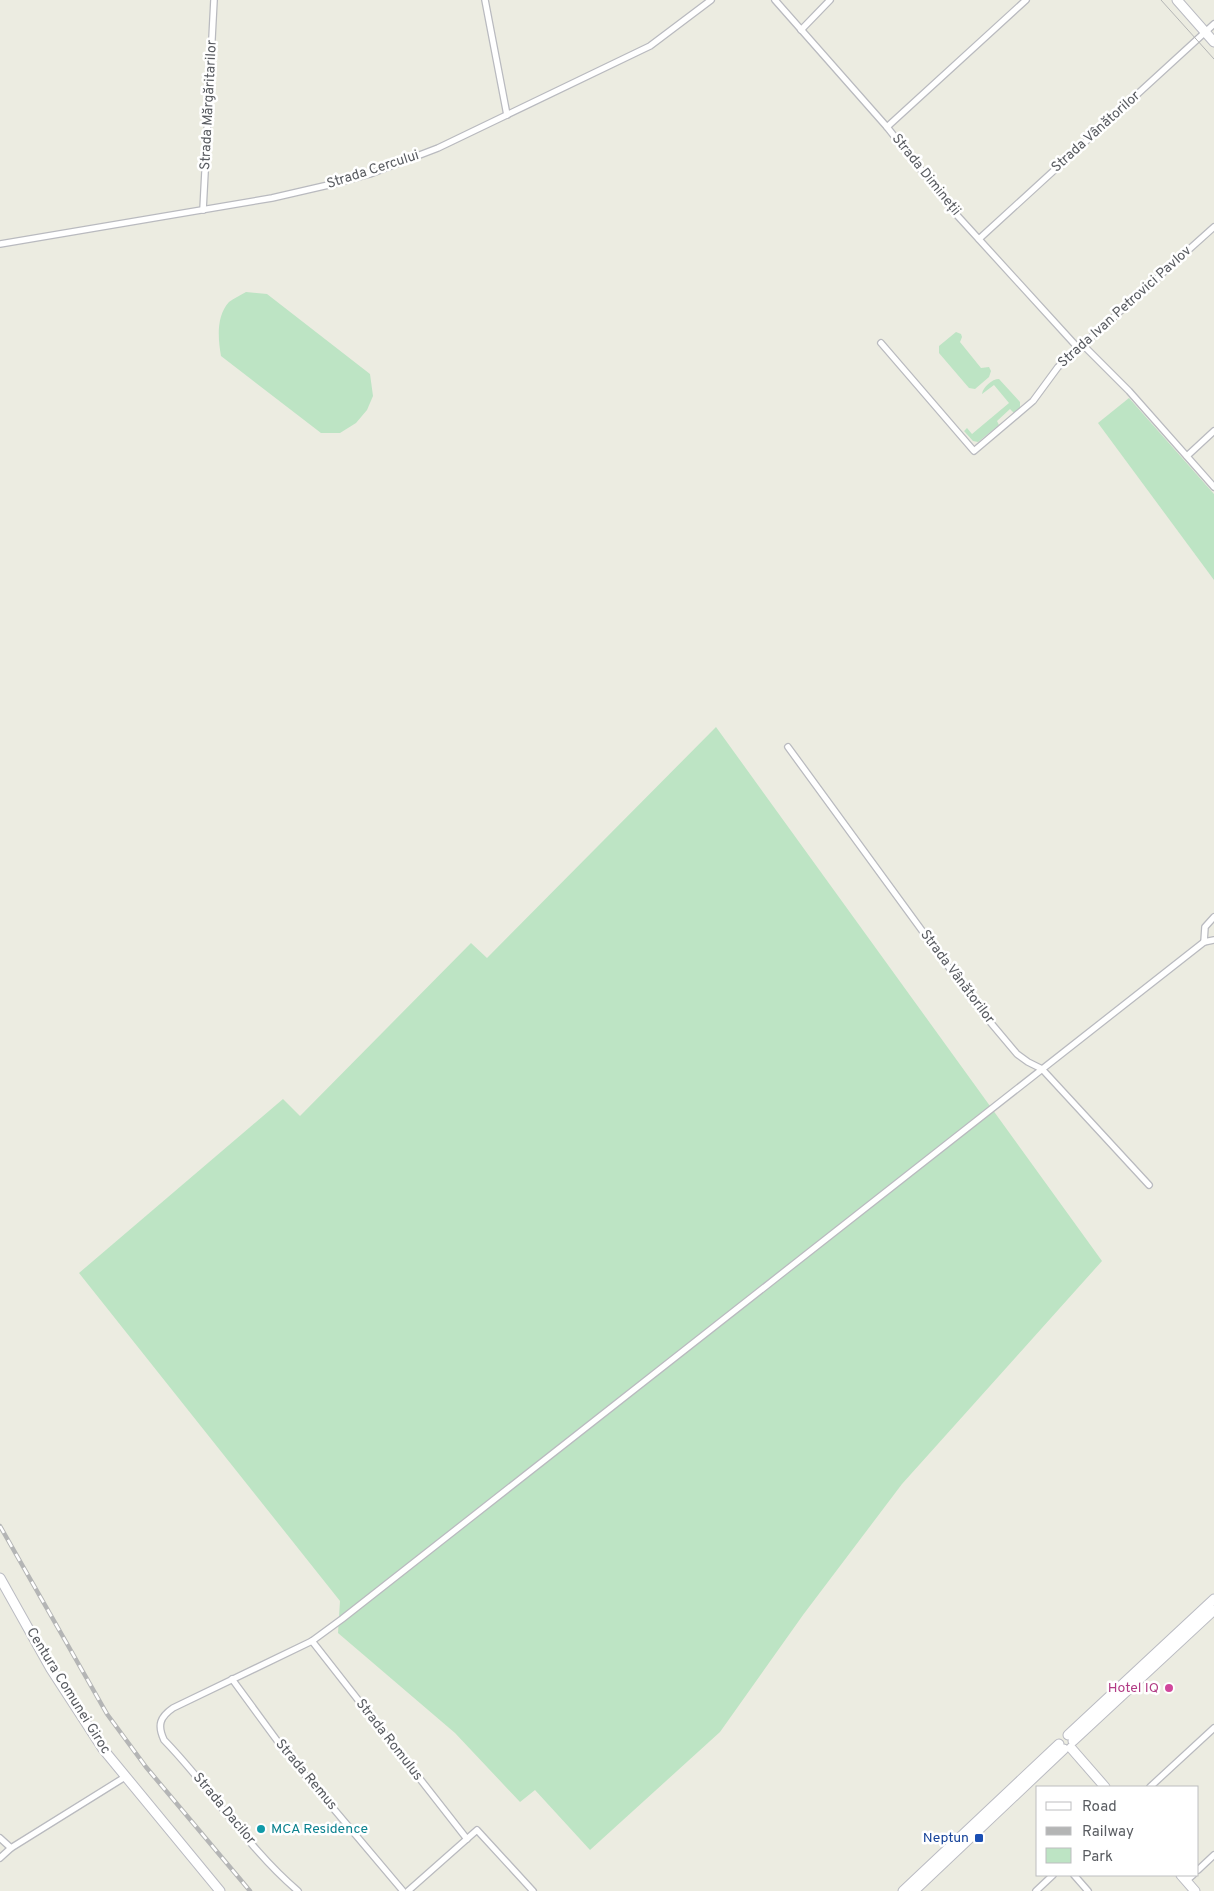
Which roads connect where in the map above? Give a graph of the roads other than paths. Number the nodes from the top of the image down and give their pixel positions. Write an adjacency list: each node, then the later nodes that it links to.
1 (214, 0): 14 (street, Strada Mărgăritarilor)
2 (485, 0): 12 (street)
3 (710, 0): 12 (street, Strada Cercului)
4 (775, 0): 9 (street, Strada Dimineții)
5 (830, 0): 9 (street)
6 (1026, 0): 13 (street)
7 (1177, 0): 10 (main road)
8 (1214, 24): 10 (street, Strada Vânătorilor)
9 (801, 30): 13 (street, Strada Dimineții)
10 (1205, 32): 11 (main road); 16 (street, Strada Vânătorilor)
11 (1214, 42)
12 (507, 115): 14 (street, Strada Cercului)
13 (887, 127): 16 (street, Strada Dimineții)
14 (203, 210): 17 (street, Strada Cercului)
15 (1214, 227): 19 (street, Strada Ivan Petrovici Pavlov)
16 (979, 239): 19 (street, Strada Dimineții)
17 (0, 244)
18 (881, 343): 19 (street, Strada Ivan Petrovici Pavlov)
19 (1081, 347): 21 (street, Strada Dimineții)
20 (1214, 431): 21 (street)
21 (1187, 456): 22 (street, Strada Dimineții)
22 (1214, 487)
23 (788, 747): 27 (street, Strada Vânătorilor)
24 (1214, 917): 26 (street)
25 (1214, 940): 26 (street)
26 (1204, 942): 27 (street)
27 (1042, 1069): 28 (street, Strada Vânătorilor); 32 (street)
28 (1149, 1185)
29 (0, 1578): 36 (main road, Centura Comunei Giroc)
30 (1214, 1598): 35 (main road)
31 (1214, 1610): 35 (main road)
32 (312, 1641): 33 (street); 40 (street, Strada Romulus)
33 (232, 1679): 49 (street, Strada Dacilor); 50 (street, Strada Remus)
34 (1214, 1728): 38 (street)
35 (1067, 1743): 37 (main road); 53 (main road); 54 (main road)
36 (125, 1777): 41 (street); 48 (main road, Centura Comunei Giroc)
37 (1104, 1786)
38 (1151, 1786)
39 (0, 1838): 41 (street)
40 (467, 1839): 51 (street); 52 (street)
41 (11, 1848): 43 (street)
42 (1214, 1855): 44 (street)
43 (0, 1858)
44 (1199, 1869)
45 (1052, 1876): 55 (street)
46 (1075, 1876): 56 (street)
47 (1187, 1877): 57 (main road)
48 (220, 1891)
49 (298, 1891)
50 (403, 1891)
51 (408, 1891)
52 (533, 1891)
53 (903, 1891)
54 (914, 1891)
55 (1036, 1891)
56 (1088, 1891)
57 (1195, 1891)

